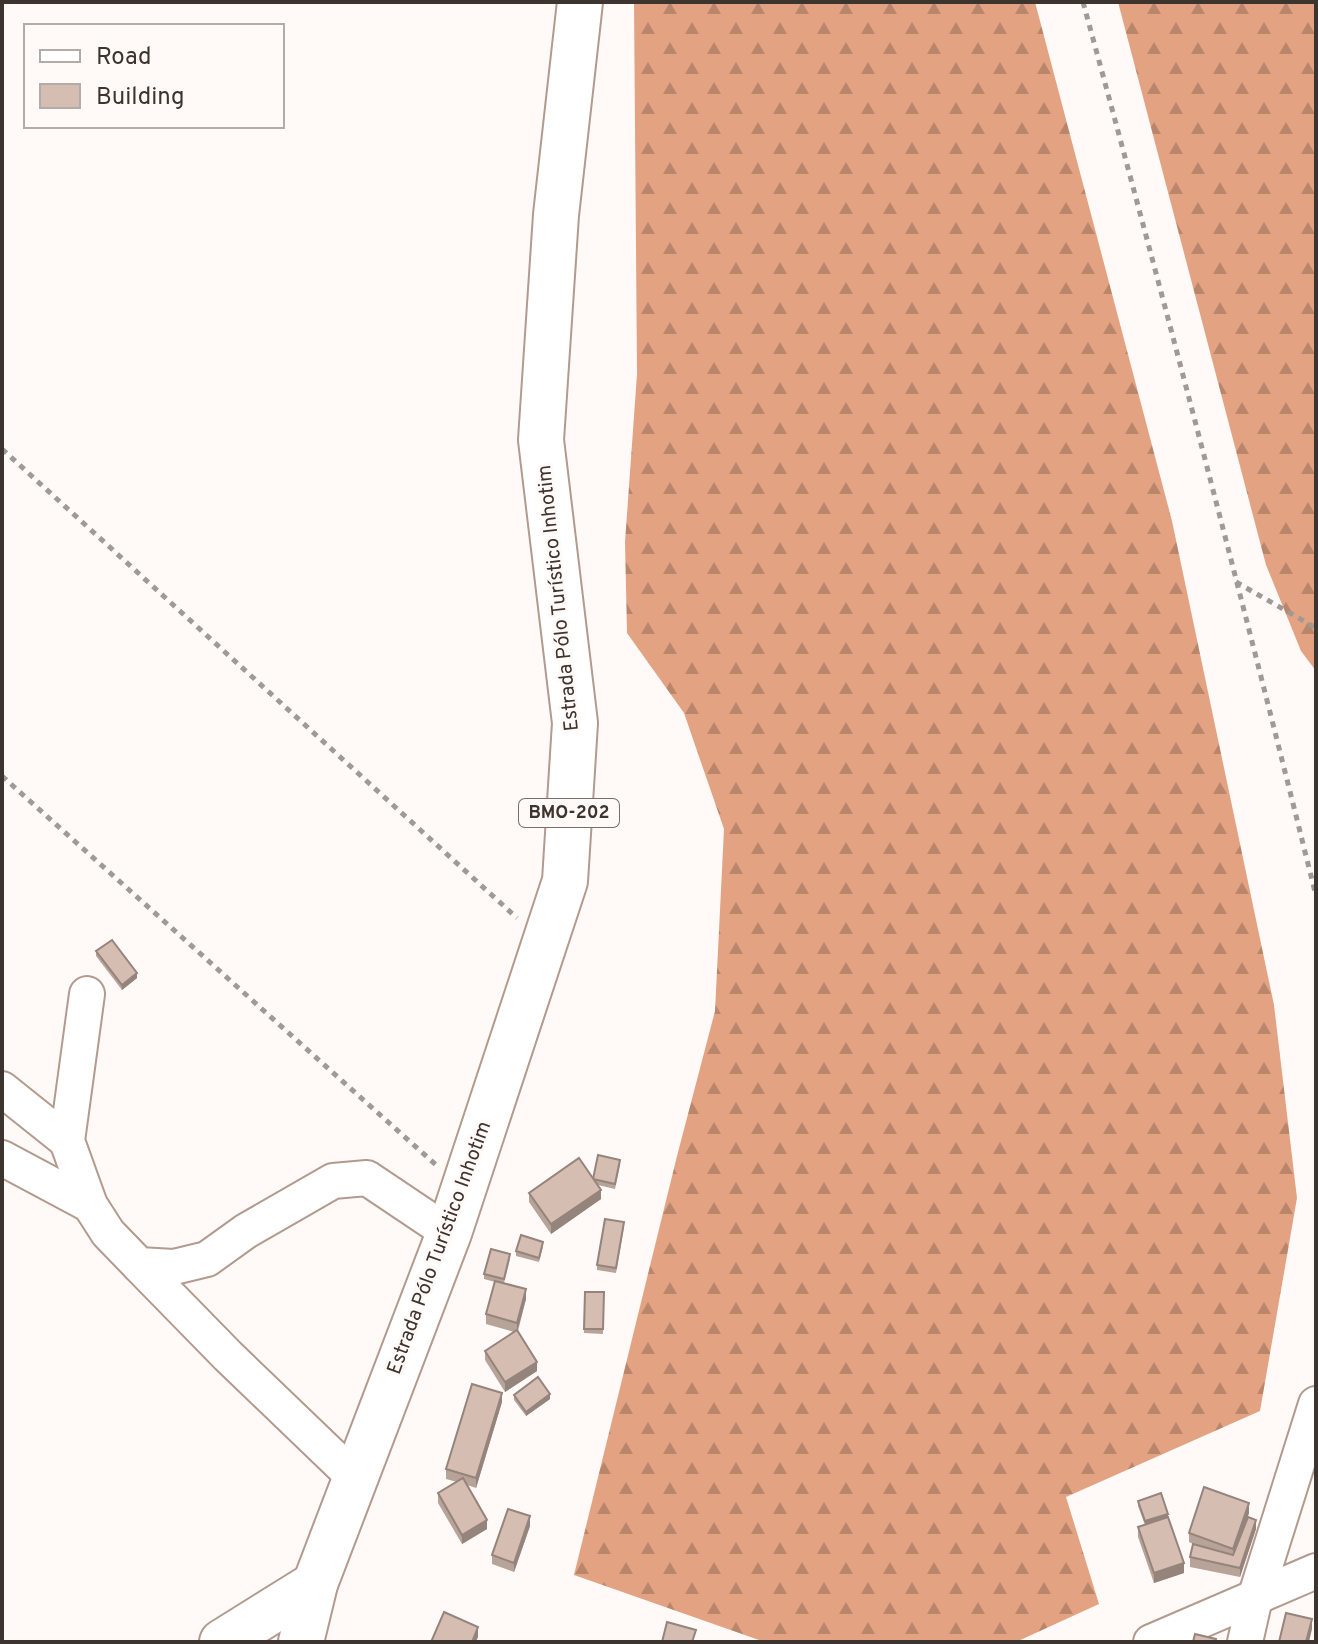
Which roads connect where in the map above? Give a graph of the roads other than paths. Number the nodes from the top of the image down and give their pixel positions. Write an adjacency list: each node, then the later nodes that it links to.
1 (580, 2): 7 (main road, Estrada Pólo Turístico Inhotim / BMO-202)
2 (87, 994): 4 (street)
3 (2, 1089): 4 (street)
4 (67, 1141): 6 (street)
5 (2, 1158): 6 (street)
6 (90, 1205): 8 (street)
7 (449, 1233): 8 (street); 10 (main road, Estrada Pólo Turístico Inhotim / BMO-202)
8 (139, 1265): 10 (street)
9 (1316, 1404): 13 (street)
10 (355, 1478): 12 (main road, Estrada Pólo Turístico Inhotim / BMO-202)
11 (1316, 1571): 13 (street)
12 (315, 1584): 14 (main road); 15 (main road, Estrada Pólo Turístico Inhotim / BMO-202)
13 (1255, 1598): 16 (street); 17 (street)
14 (222, 1642)
15 (301, 1642)
16 (1151, 1642)
17 (1245, 1642)

